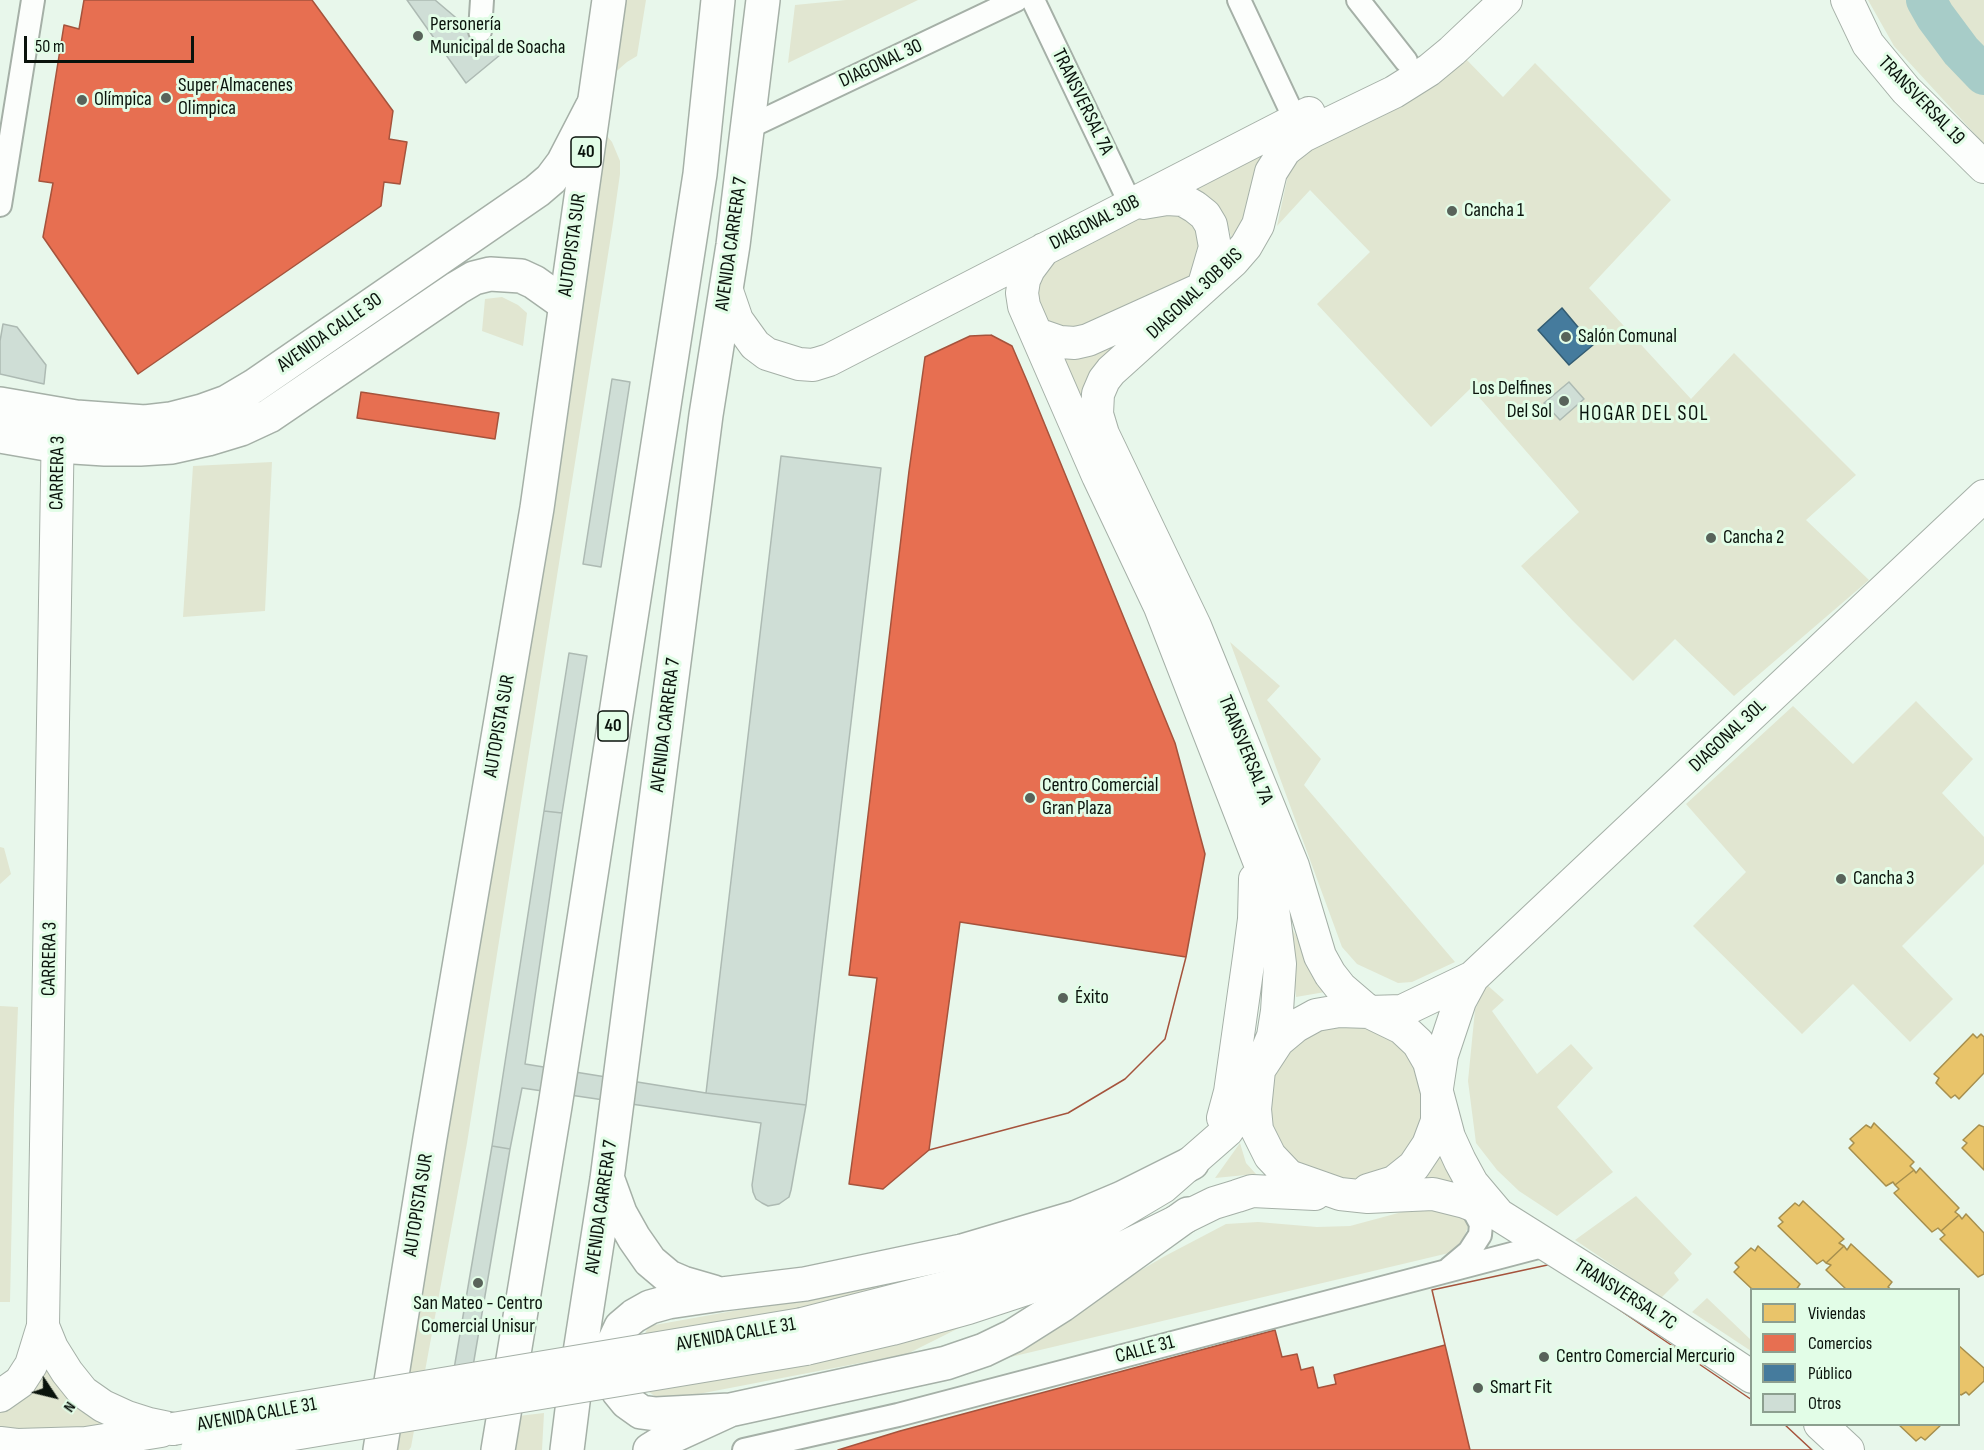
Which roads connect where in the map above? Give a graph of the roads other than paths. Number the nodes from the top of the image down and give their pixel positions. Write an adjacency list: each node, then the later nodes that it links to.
1 (33, 0): 19 (street)
2 (482, 0): 13 (street)
3 (609, 0): 15 (main road, AUTOPISTA SUR / 40)
4 (718, 0): 57 (main road, 40)
5 (763, 0): 16 (main road, AVENIDA CARRERA 7)
6 (1016, 0): 16 (street, DIAGONAL 30)
7 (1033, 0): 20 (street, TRANSVERSAL 7A)
8 (1239, 0): 17 (street)
9 (1358, 0): 14 (street)
10 (1475, 0): 14 (main road, DIAGONAL 30B)
11 (1506, 0): 17 (main road, DIAGONAL 30B)
12 (1847, 0): 18 (main road, TRANSVERSAL 19)
13 (480, 31)
14 (1406, 61): 17 (main road, DIAGONAL 30B)
15 (593, 105): 22 (main road, AVENIDA CALLE 30); 26 (main road, AUTOPISTA SUR / 40)
16 (747, 128): 23 (main road, AVENIDA CARRERA 7)
17 (1299, 128): 20 (main road, DIAGONAL 30B); 24 (main road, DIAGONAL 30B BIS)
18 (1984, 167)
19 (0, 205)
20 (1131, 205): 21 (main road, DIAGONAL 30B); 24 (main road)
21 (1044, 249): 23 (main road, DIAGONAL 30B); 27 (main road)
22 (425, 268): 25 (main road); 30 (main road, AVENIDA CALLE 30)
23 (726, 288): 39 (main road, AVENIDA CARRERA 7)
24 (1203, 288): 27 (main road); 28 (main road, DIAGONAL 30B BIS)
25 (443, 297): 26 (main road, AVENIDA CALLE 30); 30 (main road, AVENIDA CALLE 30)
26 (565, 304): 56 (main road, AUTOPISTA SUR / 40)
27 (1037, 334): 33 (main road, TRANSVERSAL 7A)
28 (1104, 380): 35 (main road, TRANSVERSAL 7A)
29 (0, 404): 30 (main road, AVENIDA CALLE 30)
30 (58, 430): 31 (main road, AVENIDA CALLE 30); 47 (main road, CARRERA 3)
31 (0, 436)
32 (1984, 496): 34 (main road, DIAGONAL 30L)
33 (1251, 840): 36 (main road, TRANSVERSAL 7A); 38 (main road)
34 (1473, 977): 35 (main road, AVENIDA CALLE 31); 37 (main road)
35 (1370, 1012): 36 (main road, AVENIDA CALLE 31); 37 (main road, TRANSVERSAL 7A)
36 (1259, 1070): 38 (main road, AVENIDA CALLE 31); 40 (main road, TRANSVERSAL 7C)
37 (1437, 1088): 40 (main road, AVENIDA CALLE 31); 43 (main road, TRANSVERSAL 7C)
38 (1201, 1155): 46 (main road); 48 (main road, AVENIDA CALLE 31)
39 (607, 1179): 46 (main road); 58 (main road, AVENIDA CARRERA 7)
40 (1340, 1194): 41 (main road, TRANSVERSAL 7C); 42 (main road, AVENIDA CALLE 31)
41 (1465, 1202): 43 (main road, TRANSVERSAL 7C); 45 (street)
42 (1188, 1214): 48 (main road, AVENIDA CALLE 31); 51 (main road)
43 (1499, 1215): 44 (main road, TRANSVERSAL 7C)
44 (1546, 1245): 45 (street, CALLE 31); 49 (main road, TRANSVERSAL 7C)
45 (1446, 1271): 60 (street, CALLE 31)
46 (722, 1294): 51 (main road)
47 (44, 1326): 50 (main road); 53 (main road, CARRERA 3)
48 (804, 1336): 53 (main road, AVENIDA CALLE 31, bridge); 55 (main road, AVENIDA CALLE 31, bridge)
49 (1750, 1376)
50 (0, 1396)
51 (730, 1410): 59 (main road)
52 (1821, 1426): 61 (main road)
53 (173, 1429): 54 (main road, AVENIDA CALLE 31)
54 (0, 1443)
55 (197, 1450)
56 (380, 1450)
57 (498, 1450)
58 (567, 1450)
59 (650, 1450)
60 (744, 1450)
61 (1848, 1450)

